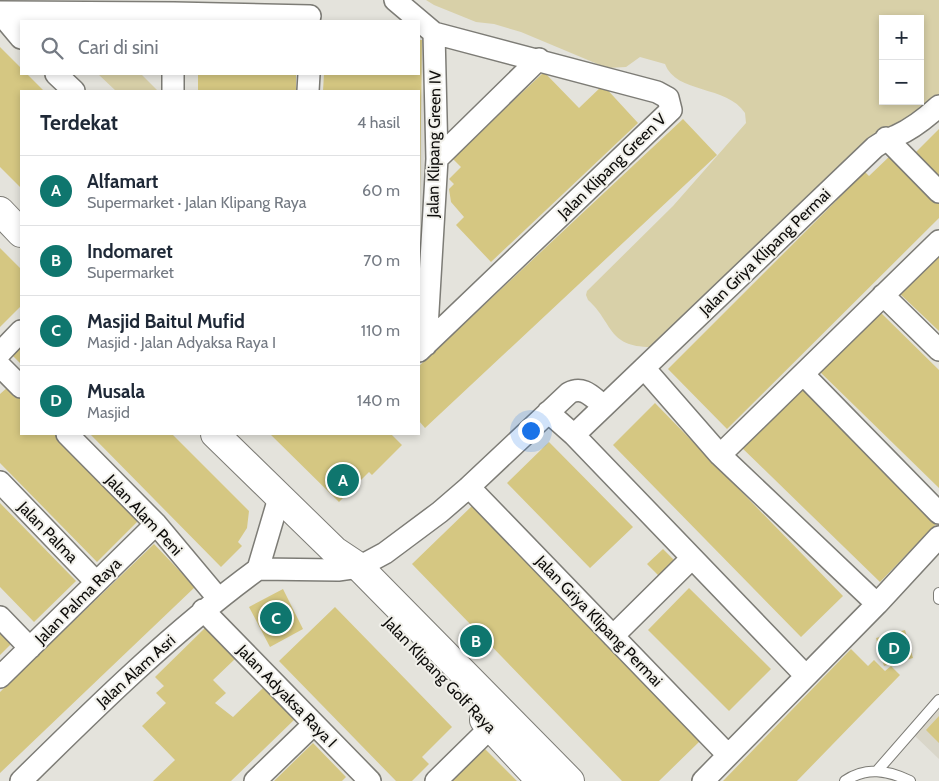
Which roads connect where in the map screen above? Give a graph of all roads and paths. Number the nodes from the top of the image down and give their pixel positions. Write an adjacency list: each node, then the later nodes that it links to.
1 (395, 0): 5 (street, Jalan Klipang Green V)
2 (0, 13): 4 (street); 8 (street)
3 (310, 13): 4 (street)
4 (174, 17)
5 (419, 20)
6 (420, 21): 7 (street, Jalan Klipang Green V)
7 (434, 33): 9 (street, Jalan Klipang Green V); 18 (street, Jalan Klipang Green IV)
8 (20, 37)
9 (539, 59): 18 (street); 25 (street, Jalan Klipang Green V)
10 (57, 75): 13 (street)
11 (173, 75): 14 (street)
12 (309, 75): 15 (street)
13 (73, 90)
14 (173, 90)
15 (308, 90)
16 (939, 106): 17 (street, Jalan Griya Klipang Permai)
17 (886, 138): 19 (street); 29 (street, Jalan Griya Klipang Permai)
18 (438, 159): 25 (street, Jalan Klipang Green IV)
19 (939, 192)
20 (0, 211): 21 (main road)
21 (20, 232)
22 (939, 241): 23 (street)
23 (883, 295): 26 (street); 30 (street)
24 (20, 332): 27 (street)
25 (422, 348)
26 (939, 350)
27 (0, 353)
28 (0, 366): 31 (street)
29 (644, 368): 32 (street, Jalan Griya Klipang Permai); 37 (street)
30 (802, 374): 37 (street); 41 (street)
31 (20, 387)
32 (604, 406): 33 (street); 36 (street, Jalan Griya Klipang Permai)
33 (548, 412): 36 (street); 39 (street)
34 (68, 435): 42 (street, Jalan Alam Peni)
35 (216, 435): 40 (main road)
36 (574, 435): 44 (street)
37 (720, 455): 51 (street)
38 (0, 482): 47 (street, Jalan Palma)
39 (469, 487): 45 (street); 53 (street, Jalan Griya Klipang Permai)
40 (279, 498): 45 (main road); 46 (street)
41 (939, 512)
42 (156, 524): 47 (street, Jalan Palma Raya); 50 (street, Jalan Alam Peni)
43 (939, 537): 51 (street)
44 (692, 558): 53 (street); 55 (street)
45 (344, 563): 46 (street); 59 (main road, Jalan Klipang Golf Raya); 62 (main road, Jalan Klipang Golf Raya)
46 (258, 569): 50 (street, Jalan Alam Asri)
47 (96, 582): 54 (street, Jalan Palma Raya)
48 (939, 593): 49 (lane)
49 (939, 599)
50 (211, 604): 58 (street, Jalan Adyaksa Raya I); 63 (street, Jalan Alam Asri)
51 (877, 604): 55 (street)
52 (0, 617): 54 (street)
53 (614, 636): 60 (street, Jalan Griya Klipang Permai)
54 (30, 648): 56 (street, Jalan Palma Raya)
55 (806, 676): 60 (street)
56 (0, 677)
57 (939, 700): 61 (lane)
58 (314, 724): 64 (street); 65 (street, Jalan Adyaksa Raya I)
59 (490, 727): 62 (main road, Jalan Klipang Golf Raya); 66 (street)
60 (728, 755): 67 (street)
61 (877, 770): 68 (lane); 69 (lane)
62 (551, 776)
63 (21, 781)
64 (254, 781)
65 (370, 781)
66 (436, 781)
67 (703, 781)
68 (845, 781)
69 (910, 781)

